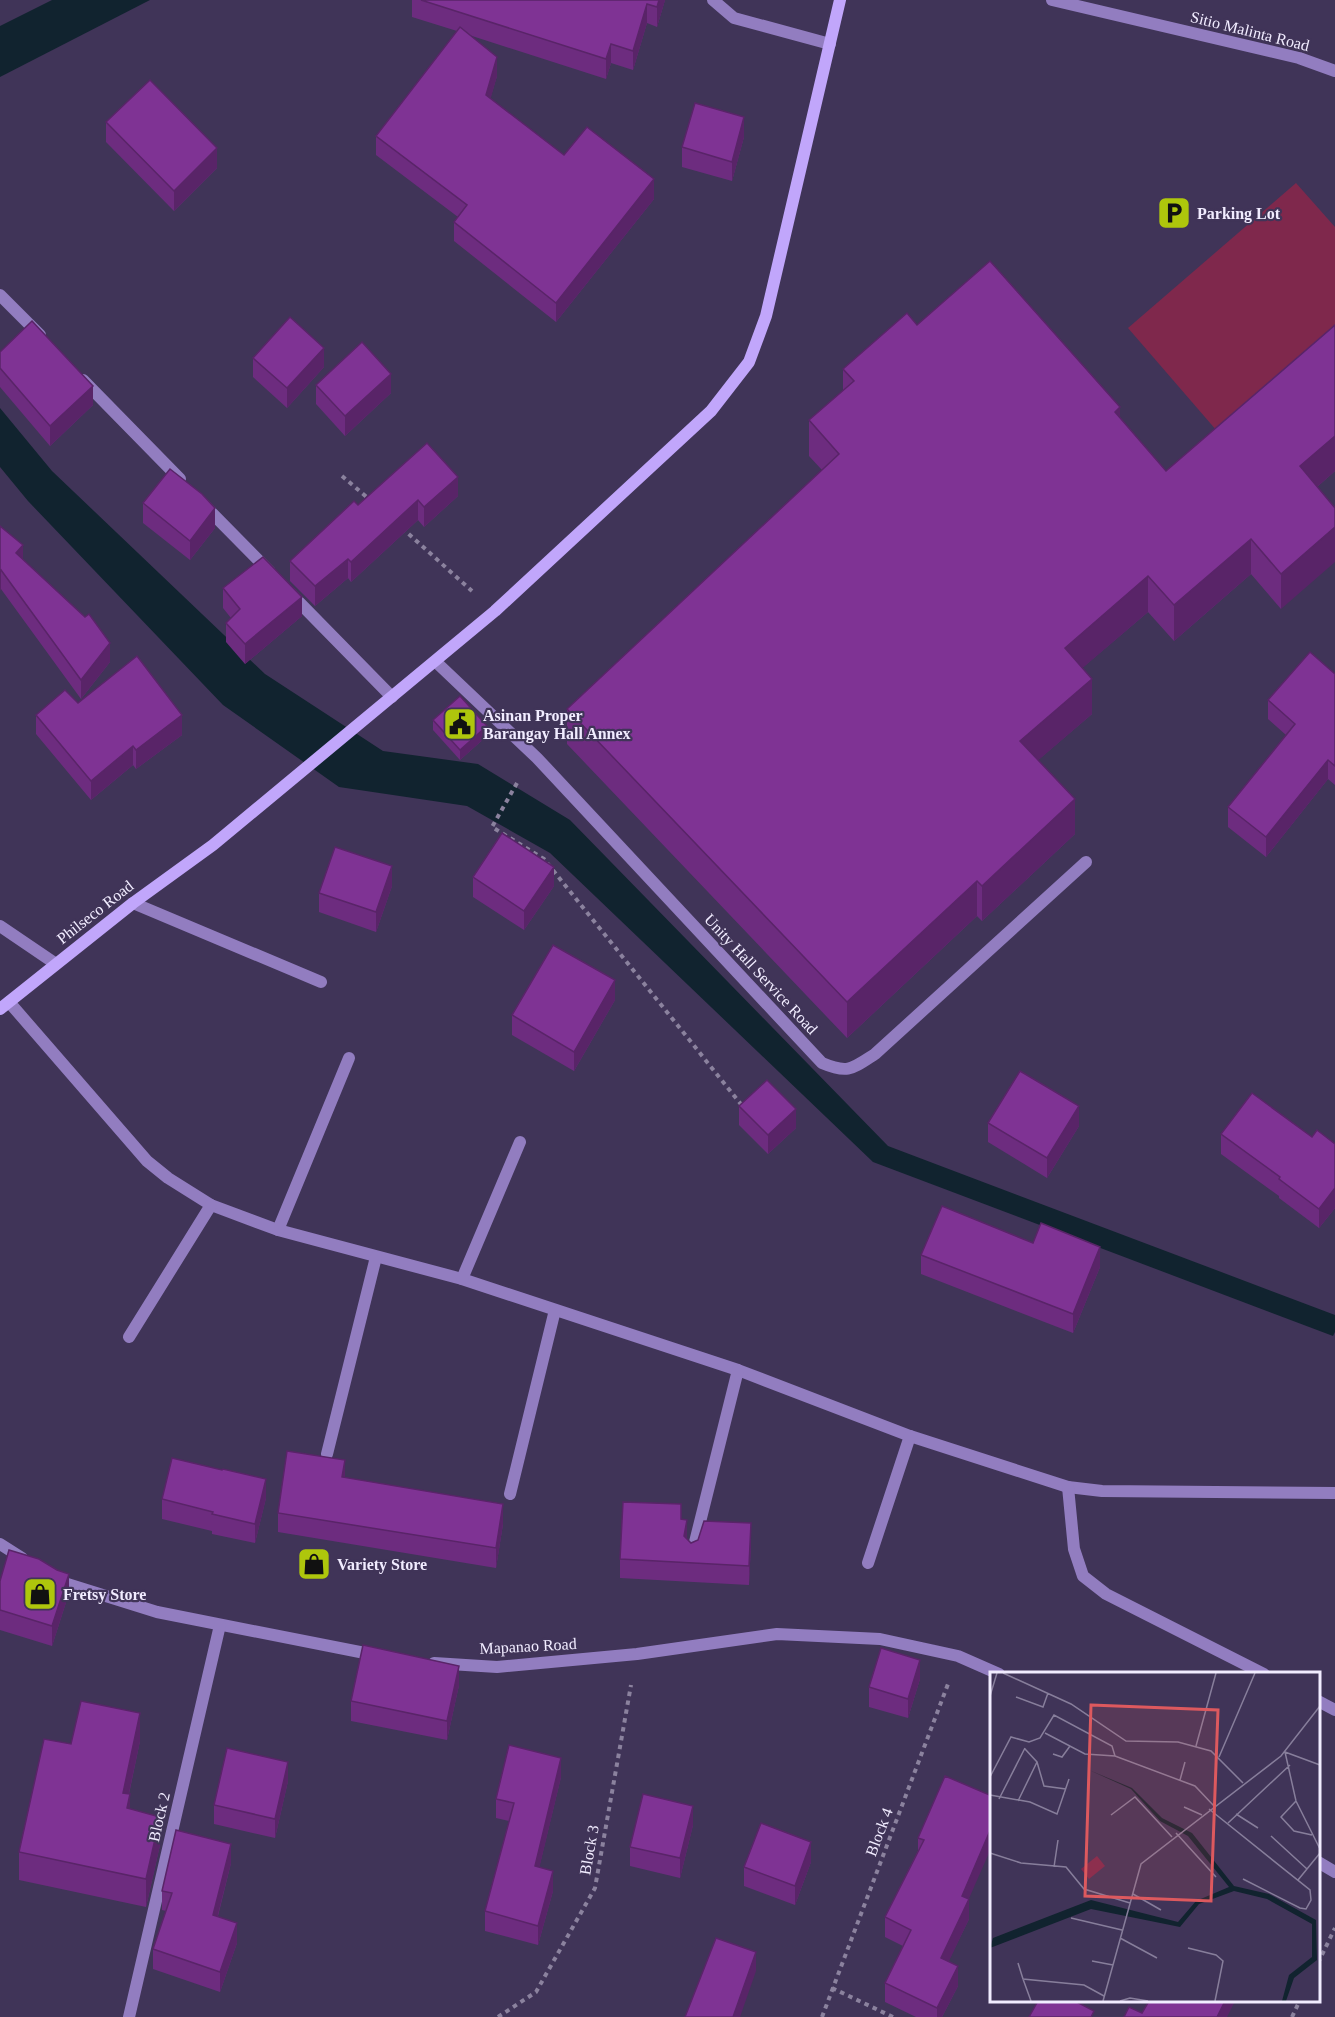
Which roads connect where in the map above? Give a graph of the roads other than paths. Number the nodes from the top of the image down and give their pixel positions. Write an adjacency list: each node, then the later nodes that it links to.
1 (713, 0): 4 (street)
2 (840, 0): 4 (street, Philseco Road)
3 (1052, 0): 5 (street, Sitio Malinta Road)
4 (830, 44): 9 (street, Philseco Road)
5 (1335, 71)
6 (0, 295): 7 (street)
7 (50, 346)
8 (75, 372): 10 (street)
9 (436, 662): 10 (street, Philseco Road); 11 (street, Unity Hall Service Road)
10 (392, 697): 12 (street, Philseco Road)
11 (1086, 862)
12 (133, 903): 14 (street, Philseco Road); 15 (street)
13 (0, 926): 14 (street)
14 (56, 964): 16 (street, Philseco Road)
15 (321, 982)
16 (4, 1005): 19 (street)
17 (349, 1058): 20 (street)
18 (520, 1142): 22 (street)
19 (211, 1205): 20 (street); 24 (street)
20 (278, 1230): 21 (street)
21 (376, 1257): 22 (street); 27 (street)
22 (462, 1279): 23 (street)
23 (555, 1310): 25 (street); 30 (street)
24 (129, 1337)
25 (738, 1370): 26 (street); 32 (street)
26 (910, 1436): 28 (street); 33 (street)
27 (327, 1454)
28 (1068, 1487): 29 (street); 38 (street)
29 (1335, 1493)
30 (510, 1494)
31 (0, 1544): 34 (street)
32 (692, 1554)
33 (868, 1563)
34 (220, 1625): 35 (street); 43 (street, Block 2)
35 (382, 1657)
36 (417, 1662): 37 (street, Mapanao Road)
37 (994, 1672)
38 (1259, 1672)
39 (1320, 1702): 40 (street)
40 (1335, 1710)
41 (1320, 1863): 42 (street)
42 (1335, 1872)
43 (129, 2017)

